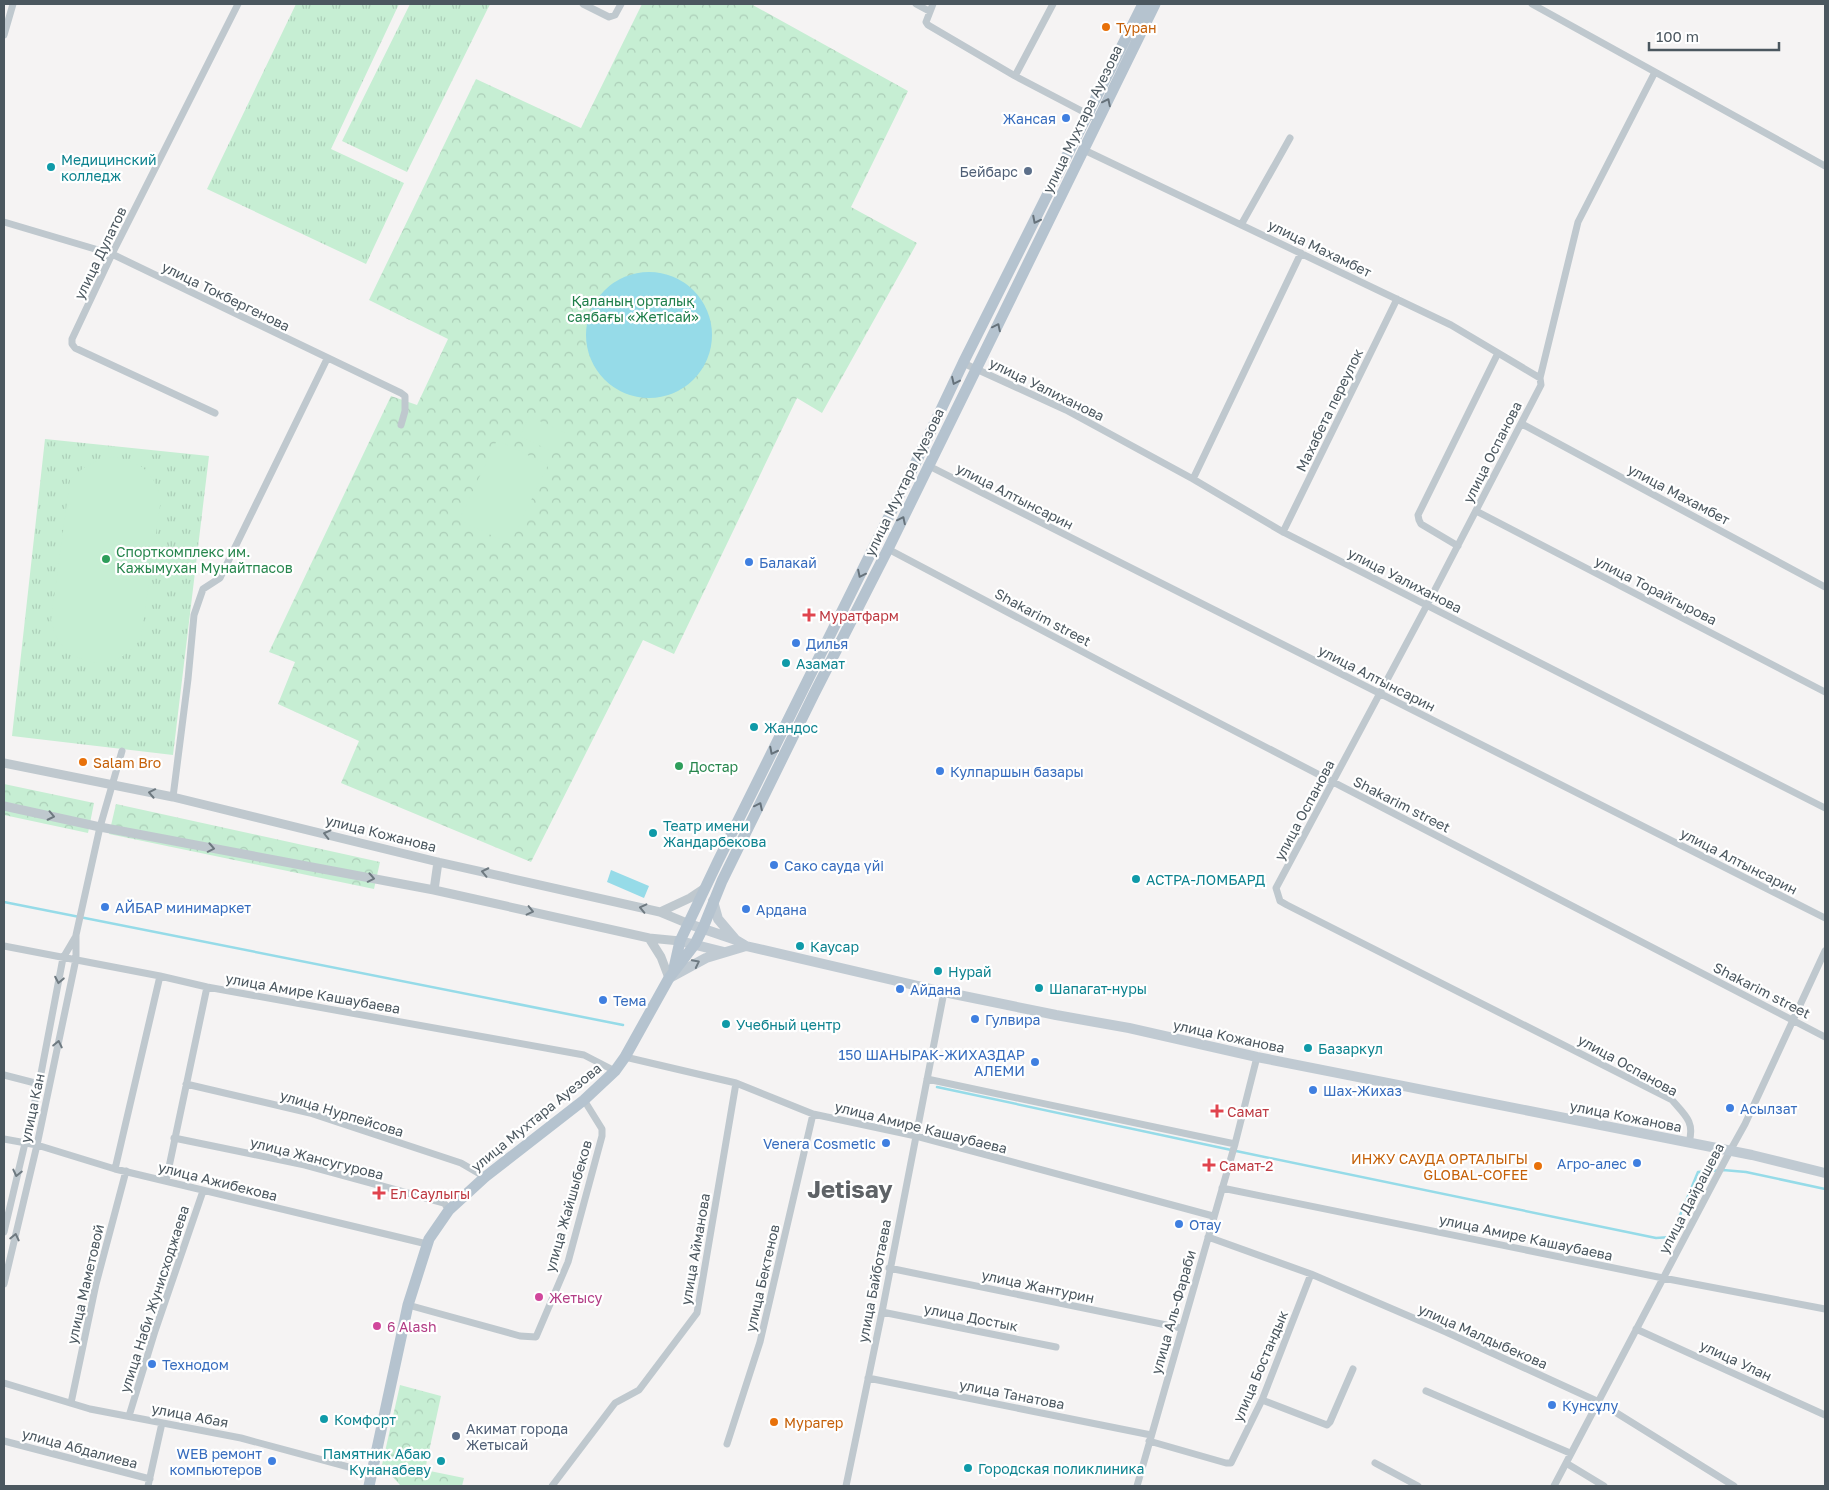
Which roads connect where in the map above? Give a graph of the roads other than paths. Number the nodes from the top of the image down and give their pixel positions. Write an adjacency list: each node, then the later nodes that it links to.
1 (13, 4): 11 (street)
2 (238, 4): 23 (street, улица Дулатов)
3 (584, 4): 4 (street)
4 (621, 4)
5 (916, 4): 10 (street)
6 (1053, 4): 13 (street)
7 (1143, 4): 14 (main road, улица Мухтара Ауезова)
8 (1156, 4): 15 (main road, улица Мухтара Ауезова, one-way to 8)
9 (1532, 4): 12 (street)
10 (931, 7): 13 (street)
11 (4, 36)
12 (1655, 72): 19 (street); 29 (street, улица Оспанова)
13 (1015, 76): 14 (street)
14 (1088, 114): 15 (street); 17 (main road, улица Мухтара Ауезова)
15 (1099, 120): 18 (main road, улица Мухтара Ауезова)
16 (1290, 138): 21 (street)
17 (1074, 144): 18 (street, улица Махамбет); 27 (main road, улица Мухтара Ауезова, one-way to 27)
18 (1085, 150): 21 (street, улица Махамбет); 28 (main road, улица Мухтара Ауезова, one-way to 18)
19 (1825, 166)
20 (4, 222): 23 (street, улица Токбергенова)
21 (1241, 225): 22 (street, улица Махамбет)
22 (1301, 253): 24 (street, улица Махамбет); 34 (street)
23 (112, 254): 26 (street, улица Токбергенова); 30 (street, улица Дулатов)
24 (1397, 299): 25 (street, улица Махамбет); 36 (street, Махабета переулок)
25 (1498, 353): 29 (street, улица Махамбет); 37 (street)
26 (327, 359): 32 (street, улица Токбергенова); 47 (street)
27 (963, 362): 28 (street, улица Уалиханова); 33 (main road, улица Мухтара Ауезова, one-way to 33)
28 (976, 369): 33 (main road, улица Мухтара Ауезова); 34 (street, улица Уалиханова)
29 (1540, 378): 31 (street, улица Оспанова)
30 (215, 413)
31 (1522, 424): 35 (street, улица Оспанова); 39 (street, улица Махамбет)
32 (401, 425)
33 (923, 464): 38 (main road, улица Мухтара Ауезова, one-way to 33); 42 (street, улица Алтынсарин); 52 (main road, улица Мухтара Ауезова, one-way to 52)
34 (1193, 479): 36 (street, улица Уалиханова)
35 (1476, 511): 37 (street, улица Оспанова); 41 (street, улица Торайгырова)
36 (1283, 532): 40 (street, улица Уалиханова)
37 (1458, 546): 40 (street, улица Оспанова)
38 (888, 549): 45 (street, Shakarim street); 54 (main road, улица Мухтара Ауезова, one-way to 38)
39 (1825, 586)
40 (1427, 605): 42 (street, улица Оспанова); 49 (street, улица Уалиханова)
41 (1825, 692)
42 (1380, 694): 45 (street, улица Оспанова); 56 (street, улица Алтынсарин)
43 (122, 751): 46 (street, улица Кан)
44 (4, 763): 46 (street, улица Кожанова)
45 (1333, 783): 74 (street, Shakarim street); 89 (street, улица Оспанова)
46 (111, 785): 47 (street, улица Кожанова, one-way to 46); 50 (street, улица Кан)
47 (173, 797): 51 (street, улица Кожанова, one-way to 47)
48 (4, 806): 50 (street, one-way to 50)
49 (1825, 808)
50 (100, 827): 53 (street, one-way to 53); 59 (street, улица Кан)
51 (438, 862): 53 (street); 55 (street, улица Кожанова, one-way to 51)
52 (707, 886): 55 (street); 57 (main road, улица Мухтара Ауезова)
53 (434, 890): 60 (street, one-way to 60)
54 (714, 900): 58 (main road, улица Мухтара Ауезова); 61 (main road)
55 (660, 912): 57 (street, улица Кожанова)
56 (1825, 918)
57 (689, 924): 58 (main road, улица Кожанова); 62 (main road, улица Мухтара Ауезова)
58 (703, 928): 61 (main road, улица Кожанова); 63 (main road, улица Мухтара Ауезова)
59 (76, 935): 68 (street, улица Кан); 69 (street, улица Кан)
60 (648, 938): 62 (street); 70 (street)
61 (736, 940): 65 (main road, улица Кожанова)
62 (680, 941): 63 (main road); 70 (main road, улица Мухтара Ауезова)
63 (695, 944): 67 (main road); 70 (main road, улица Мухтара Ауезова)
64 (4, 946): 68 (street, улица Амире Кашаубаева)
65 (746, 946): 67 (main road, улица Кожанова); 73 (main road, улица Кожанова)
66 (1825, 950): 74 (street, улица Дайрашева)
67 (725, 952): 70 (main road, улица Кожанова, one-way to 67)
68 (63, 958): 69 (street, улица Амире Кашаубаева); 82 (street, улица Кан, one-way to 82)
69 (76, 959): 71 (street, улица Амире Кашаубаева); 92 (street, улица Кан, one-way to 69)
70 (671, 974): 76 (main road, улица Мухтара Ауезова)
71 (160, 976): 72 (street, улица Амире Кашаубаева); 94 (street)
72 (207, 987): 78 (street, улица Амире Кашаубаева); 83 (street)
73 (944, 992): 77 (main road, улица Кожанова); 80 (street, улица Байботаева)
74 (1794, 1021): 75 (street, Shakarim street); 93 (street, улица Дайрашева)
75 (1825, 1037)
76 (625, 1057): 78 (main road, улица Мухтара Ауезова); 81 (street, улица Амире Кашаубаева)
77 (1257, 1057): 89 (main road, улица Кожанова); 91 (street, улица Аль-Фараби)
78 (615, 1070): 84 (main road, улица Мухтара Ауезова)
79 (4, 1075): 82 (street)
80 (927, 1079): 86 (street, улица Байботаева); 91 (street)
81 (736, 1083): 85 (street, улица Амире Кашаубаева); 135 (street, улица Айманова)
82 (40, 1084): 90 (street, улица Кан)
83 (186, 1084): 87 (street); 97 (street, улица Нурпейсова)
84 (584, 1100): 97 (main road, улица Мухтара Ауезова); 110 (street, улица Жайшыбеков)
85 (813, 1114): 86 (street, улица Амире Кашаубаева); 128 (street, улица Бектенов)
86 (916, 1136): 102 (street, улица Амире Кашаубаева); 106 (street, улица Байботаева)
87 (174, 1138): 98 (street); 101 (street, улица Жансугурова)
88 (4, 1139): 90 (street, улица Ажибекова)
89 (1689, 1142): 93 (main road, улица Кожанова)
90 (24, 1143): 92 (street, улица Ажибекова); 103 (street, улица Кан, one-way to 103)
91 (1235, 1144): 99 (street, улица Аль-Фараби)
92 (37, 1145): 94 (street, улица Ажибекова); 109 (street, улица Кан, one-way to 92)
93 (1730, 1151): 96 (main road, улица Кожанова); 108 (street, улица Дайрашева)
94 (115, 1169): 95 (street, улица Ажибекова)
95 (126, 1171): 98 (street, улица Ажибекова); 122 (street, улица Маметовой)
96 (1825, 1173)
97 (486, 1177): 101 (main road, улица Мухтара Ауезова)
98 (166, 1181): 100 (street, улица Ажибекова)
99 (1222, 1188): 102 (street, улица Аль-Фараби); 108 (street, улица Амире Кашаубаева)
100 (204, 1191): 105 (street, улица Ажибекова); 124 (street, улица Наби Жунисходжаева)
101 (449, 1210): 105 (main road, улица Мухтара Ауезова)
102 (1213, 1216): 104 (street, улица Аль-Фараби)
103 (4, 1232)
104 (1208, 1237): 107 (street, улица Малдыбекова); 113 (street, улица Аль-Фараби)
105 (427, 1244): 110 (main road, улица Мухтара Ауезова)
106 (889, 1268): 112 (street, улица Байботаева); 113 (street, улица Жантурин)
107 (1311, 1274): 120 (street, улица Бостандык); 121 (street, улица Малдыбекова)
108 (1663, 1278): 111 (street, улица Амире Кашаубаева); 114 (street, улица Дайрашева)
109 (4, 1284)
110 (408, 1305): 134 (main road, улица Мухтара Ауезова)
111 (1825, 1308)
112 (882, 1312): 115 (street, улица Достык); 117 (street, улица Байботаева)
113 (1181, 1328): 126 (street, улица Аль-Фараби)
114 (1636, 1329): 121 (street, улица Дайрашева); 123 (street, улица Улан)
115 (1056, 1347)
116 (1354, 1368): 120 (street)
117 (868, 1378): 126 (street, улица Танатова); 136 (street, улица Байботаева)
118 (4, 1382): 122 (street, улица Абая)
119 (1426, 1390): 129 (street)
120 (1262, 1400): 130 (street, улица Бостандык)
121 (1599, 1402): 129 (street, улица Дайрашева); 141 (street, улица Малдыбекова)
122 (71, 1403): 124 (street, улица Абая)
123 (1825, 1415)
124 (130, 1416): 125 (street, улица Абая)
125 (162, 1423): 133 (street); 134 (street, улица Абая)
126 (1150, 1438): 130 (street, улица Танатова); 137 (street, улица Аль-Фараби)
127 (4, 1441): 133 (street, улица Абдалиева)
128 (727, 1444)
129 (1570, 1453): 132 (street, улица Дайрашева)
130 (1226, 1463)
131 (1375, 1463): 138 (street)
132 (1566, 1463): 139 (street, улица Дайрашева); 140 (street)
133 (149, 1482)
134 (371, 1483)
135 (552, 1486)
136 (846, 1486)
137 (1137, 1486)
138 (1418, 1486)
139 (1554, 1486)
140 (1604, 1486)
141 (1734, 1486)

